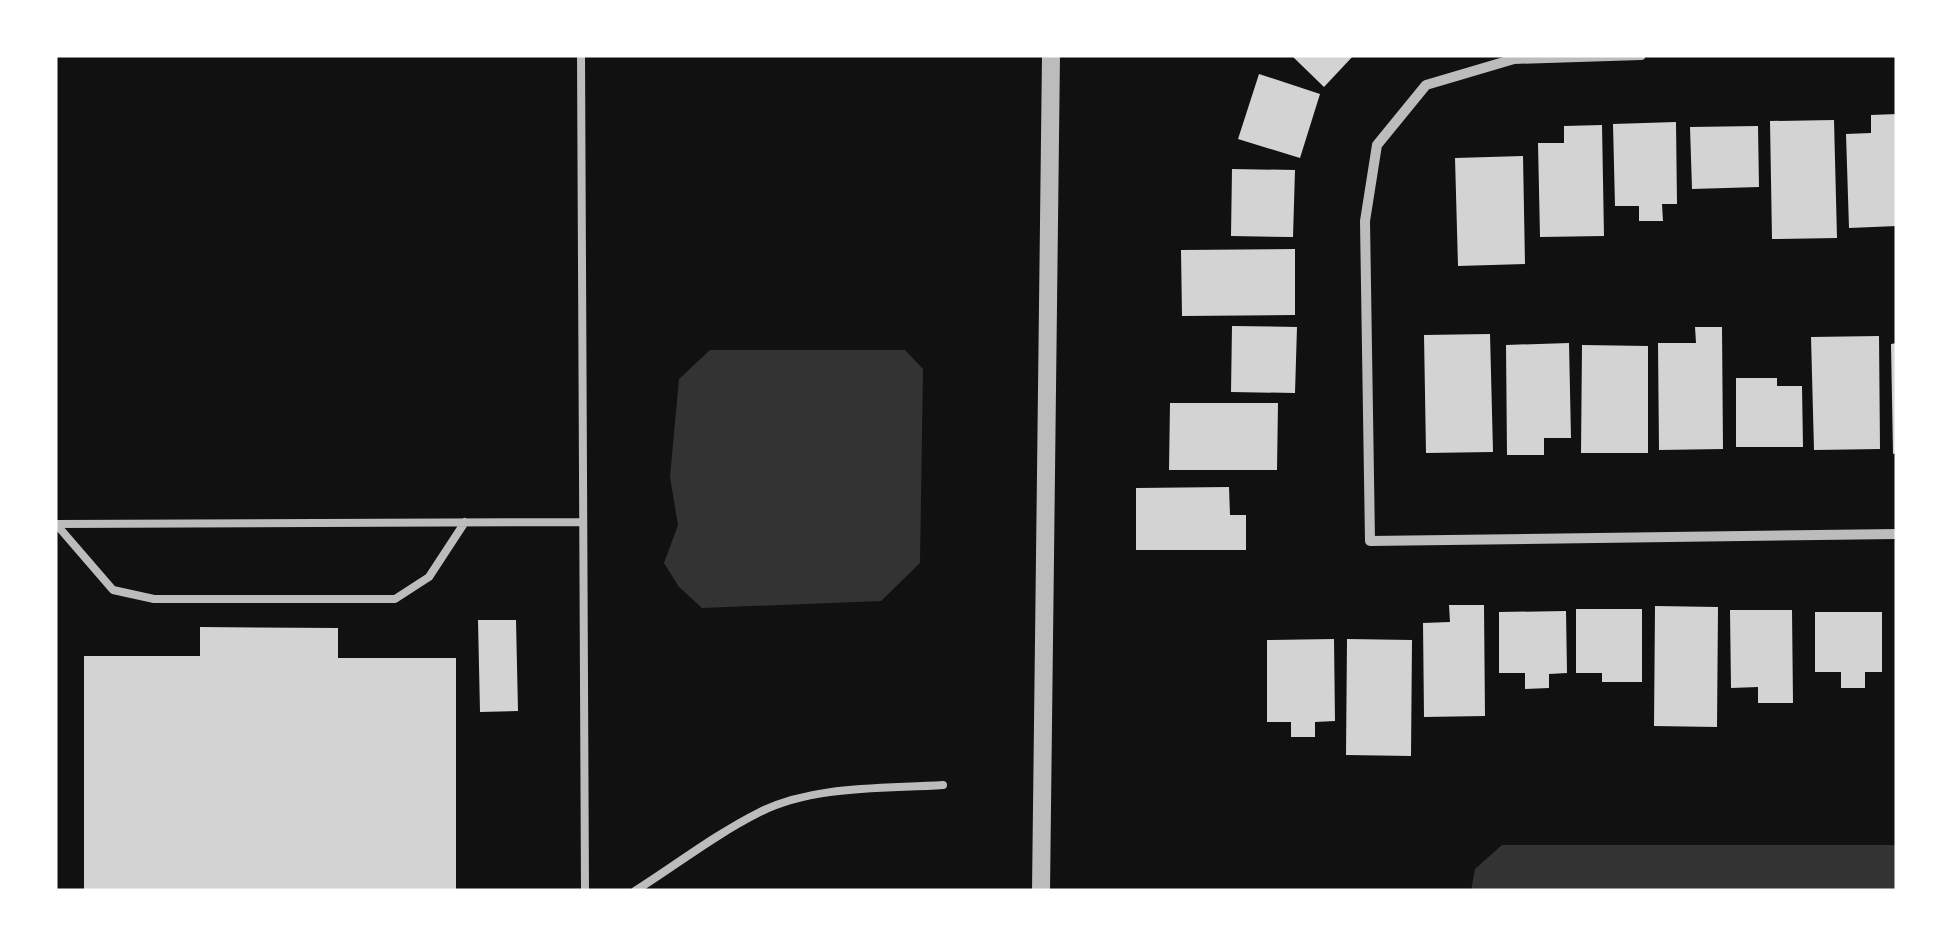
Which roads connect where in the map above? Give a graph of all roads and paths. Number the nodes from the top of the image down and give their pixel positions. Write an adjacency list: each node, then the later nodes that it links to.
1 (581, 55): 5 (lane)
2 (1051, 55): 11 (street)
3 (1641, 55): 7 (street)
4 (465, 522): 5 (lane); 6 (lane); 6 (lane)
5 (583, 522): 9 (lane)
6 (56, 524)
7 (1897, 534)
8 (943, 785): 10 (lane)
9 (585, 891)
10 (634, 891)
11 (1041, 891)

